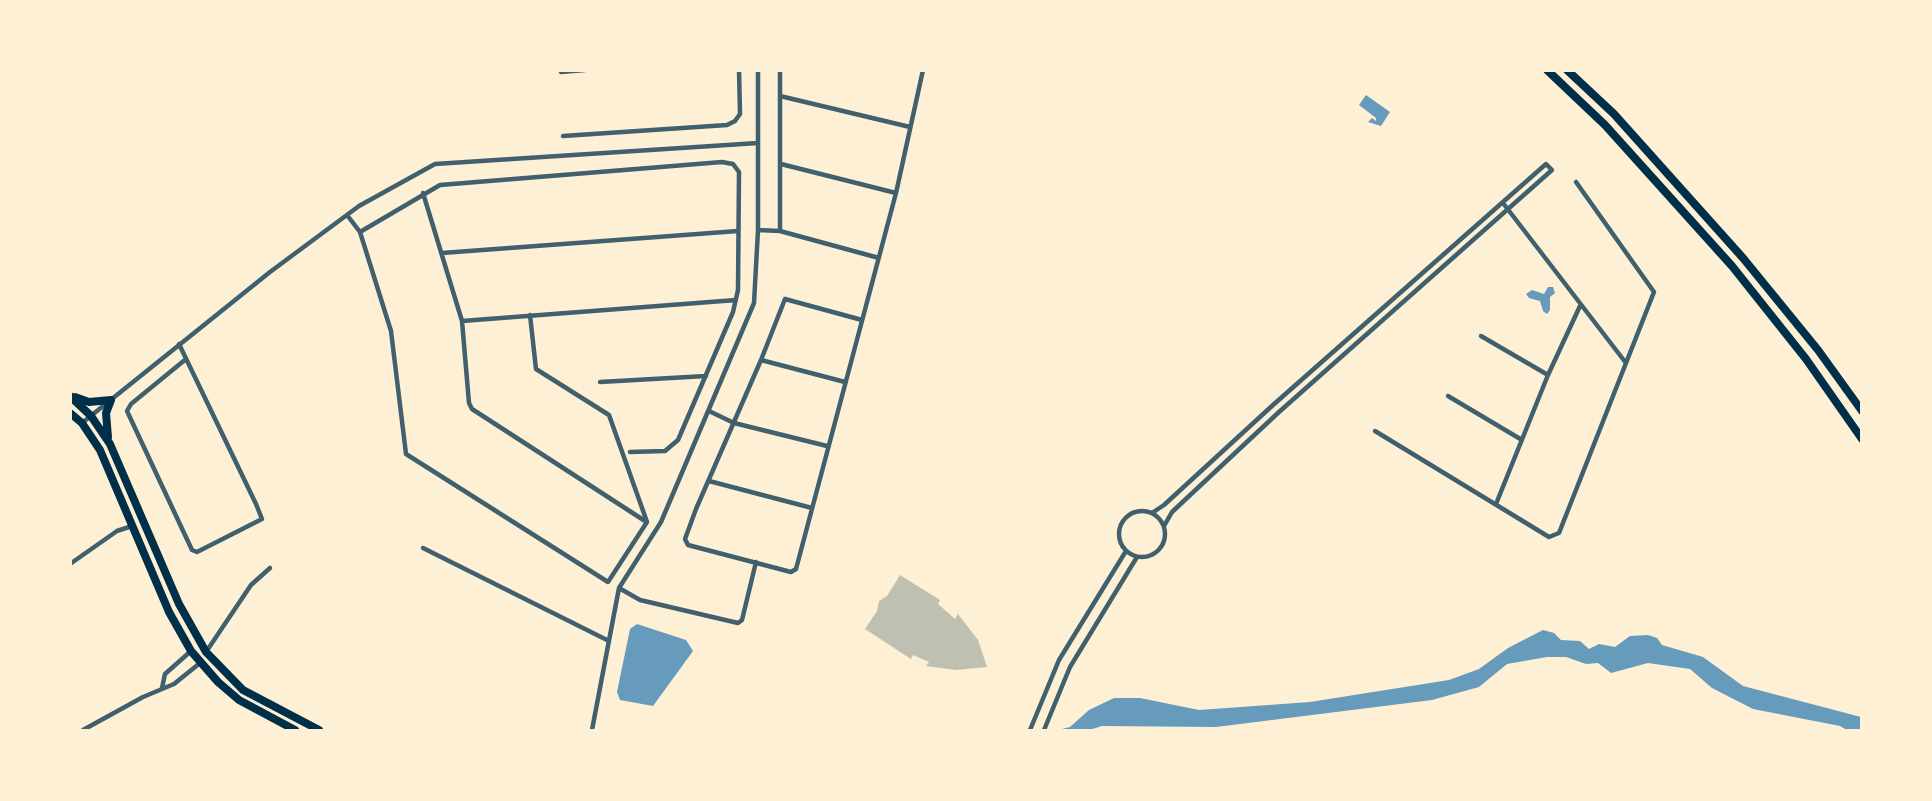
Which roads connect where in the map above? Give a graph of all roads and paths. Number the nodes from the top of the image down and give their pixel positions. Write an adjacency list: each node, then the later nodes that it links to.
1 (585, 70): 8 (street)
2 (739, 70): 11 (street)
3 (758, 70): 12 (street)
4 (780, 70): 9 (street)
5 (924, 70): 10 (street)
6 (1547, 70): 50 (highway)
7 (1567, 70): 44 (highway)
8 (561, 72)
9 (780, 96): 10 (street); 13 (street)
10 (909, 127): 16 (street)
11 (563, 136)
12 (758, 143): 19 (street); 20 (street)
13 (781, 164): 16 (street); 22 (street)
14 (1576, 182): 35 (street)
15 (423, 193): 21 (street); 23 (street); 24 (street)
16 (896, 193): 25 (street)
17 (1503, 203): 18 (street); 18 (street); 58 (street)
18 (1509, 210): 27 (street); 61 (street)
19 (347, 215): 23 (street); 32 (street)
20 (758, 230): 22 (street); 43 (street)
21 (738, 231): 24 (street); 26 (street)
22 (780, 231): 25 (street)
23 (360, 232): 59 (street)
24 (442, 253): 30 (street)
25 (879, 258): 29 (street)
26 (736, 300): 28 (street); 37 (street)
27 (1580, 306): 35 (street); 36 (street)
28 (530, 315): 30 (street); 59 (street)
29 (862, 320): 34 (street); 39 (street)
30 (462, 321): 59 (street)
31 (1481, 336): 36 (street)
32 (179, 344): 33 (street); 42 (street)
33 (186, 359): 33 (street)
34 (761, 360): 39 (street); 48 (street)
35 (1626, 363): 56 (street)
36 (1548, 375): 51 (street)
37 (706, 376): 38 (street); 54 (street)
38 (600, 382)
39 (844, 382): 53 (street)
40 (70, 395): 42 (main road); 46 (main road)
41 (1448, 396): 51 (street)
42 (111, 400): 46 (street); 52 (main road)
43 (709, 411): 48 (street); 68 (street)
44 (1862, 411)
45 (70, 413): 47 (main road)
46 (91, 416): 47 (street); 52 (main road)
47 (82, 423): 60 (main road)
48 (734, 423): 53 (street); 55 (street)
49 (1375, 432): 56 (street)
50 (1862, 439)
51 (1522, 440): 56 (street)
52 (110, 444): 71 (main road)
53 (827, 446): 57 (street)
54 (630, 452)
55 (709, 481): 57 (street); 65 (street)
56 (1496, 504)
57 (812, 508): 65 (street)
58 (1152, 513): 61 (street); 63 (street)
59 (647, 522)
60 (132, 526): 66 (street); 70 (main road)
61 (1164, 526): 64 (street)
62 (423, 548): 69 (street)
63 (1126, 551): 64 (street); 78 (street)
64 (1137, 556): 79 (street)
65 (756, 562): 68 (street)
66 (70, 564)
67 (270, 568): 71 (street)
68 (619, 588): 69 (street)
69 (609, 641): 77 (street)
70 (191, 651): 72 (main road); 73 (street)
71 (206, 652): 76 (main road)
72 (200, 663): 73 (street); 74 (main road)
73 (162, 688): 75 (street)
74 (290, 729)
75 (83, 730)
76 (319, 730)
77 (592, 730)
78 (1030, 730)
79 (1045, 730)

